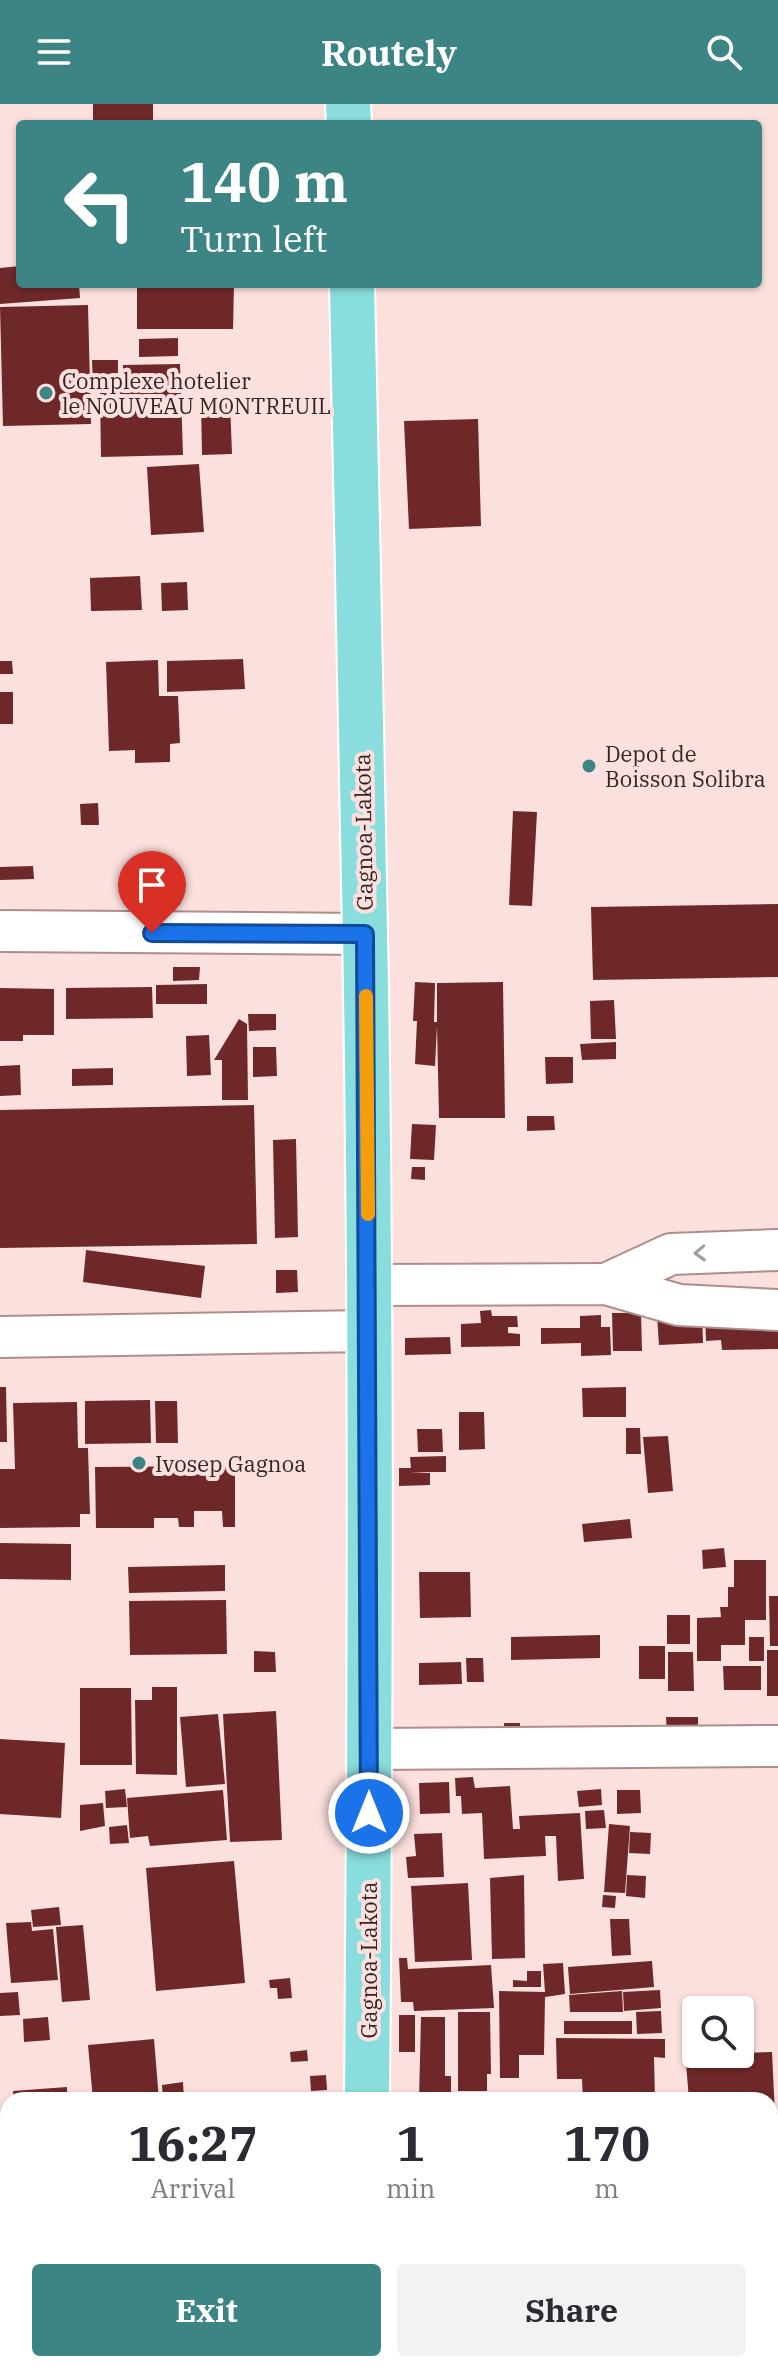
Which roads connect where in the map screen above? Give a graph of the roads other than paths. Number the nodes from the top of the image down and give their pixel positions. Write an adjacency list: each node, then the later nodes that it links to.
1 (352, 288): 3 (main road, Gagnoa-Lakota)
2 (0, 931): 3 (street)
3 (365, 934): 6 (main road, Gagnoa-Lakota)
4 (778, 1250): 5 (street, one-way to 5)
5 (606, 1284): 6 (street); 7 (street)
6 (369, 1285): 8 (main road, Gagnoa-Lakota)
7 (778, 1310)
8 (368, 1331): 9 (street); 11 (main road, Gagnoa-Lakota)
9 (0, 1337)
10 (778, 1746): 11 (street)
11 (370, 1749): 12 (main road, Gagnoa-Lakota)
12 (367, 2092)

